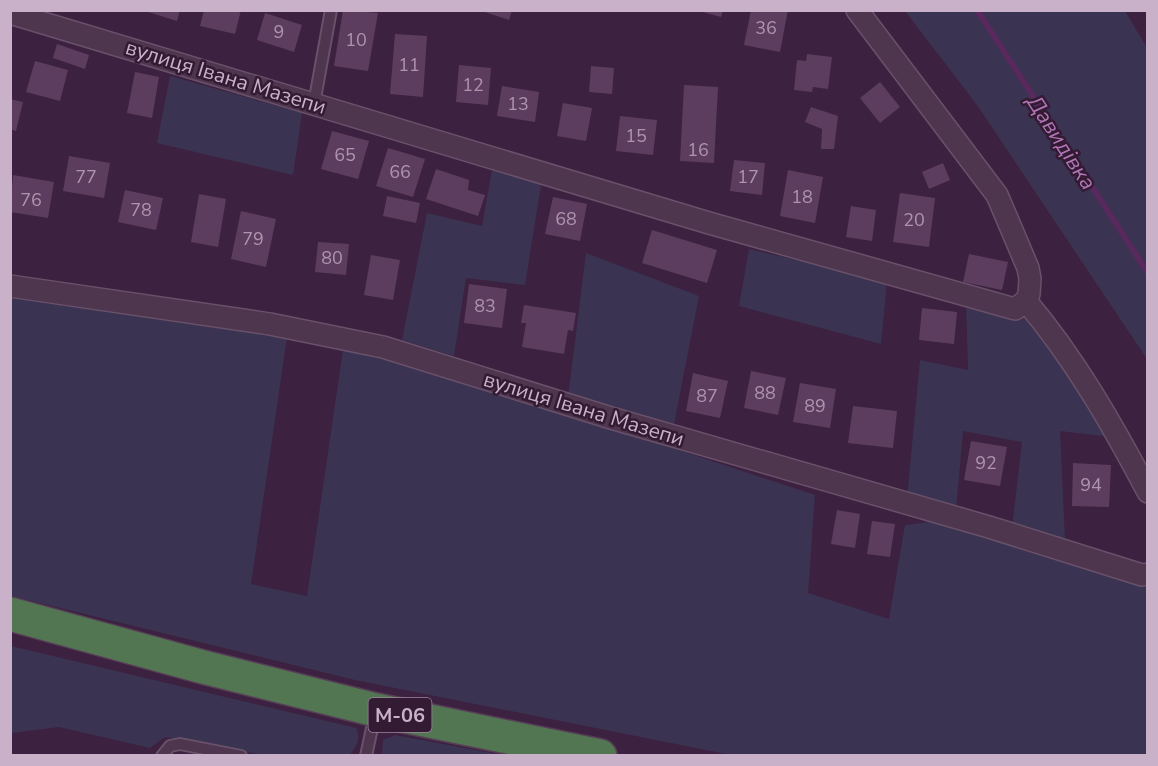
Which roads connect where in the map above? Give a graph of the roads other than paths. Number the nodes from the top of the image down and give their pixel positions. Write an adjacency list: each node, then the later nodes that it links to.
1 (331, 10): 4 (lane)
2 (857, 10): 6 (street)
3 (10, 13): 4 (street, вулиця Івана Мазепи)
4 (314, 104): 6 (street, вулиця Івана Мазепи)
5 (10, 286): 8 (street, вулиця Івана Мазепи)
6 (1026, 301): 7 (street)
7 (1148, 492)
8 (1148, 574)
9 (10, 614): 10 (highway, М-06)
10 (376, 710): 13 (lane); 14 (highway, М-06)
11 (162, 756): 12 (lane)
12 (242, 756)
13 (366, 756)
14 (600, 756)

